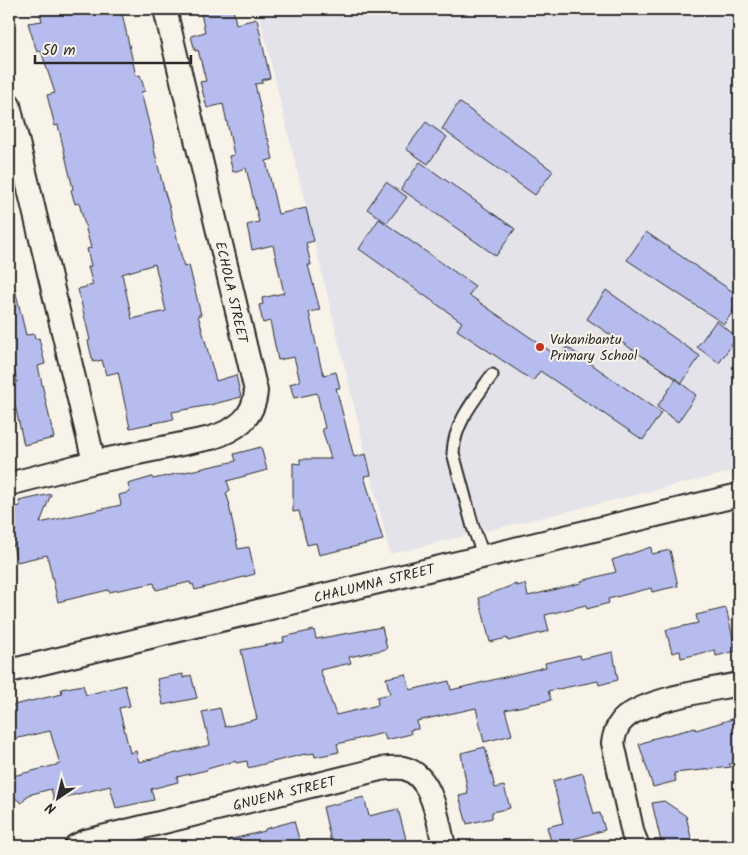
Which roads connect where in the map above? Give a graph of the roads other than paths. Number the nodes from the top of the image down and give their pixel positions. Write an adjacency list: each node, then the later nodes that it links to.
1 (166, 9): 4 (street, ECHOLA STREET)
2 (9, 105): 4 (street)
3 (492, 375): 7 (lane)
4 (94, 462): 5 (street, ECHOLA STREET)
5 (9, 484)
6 (739, 495): 7 (street, CHALUMNA STREET)
7 (484, 557): 8 (street, CHALUMNA STREET)
8 (9, 672)
9 (739, 684): 12 (street)
10 (76, 846): 11 (street, GNUENA STREET)
11 (444, 846)
12 (638, 846)

